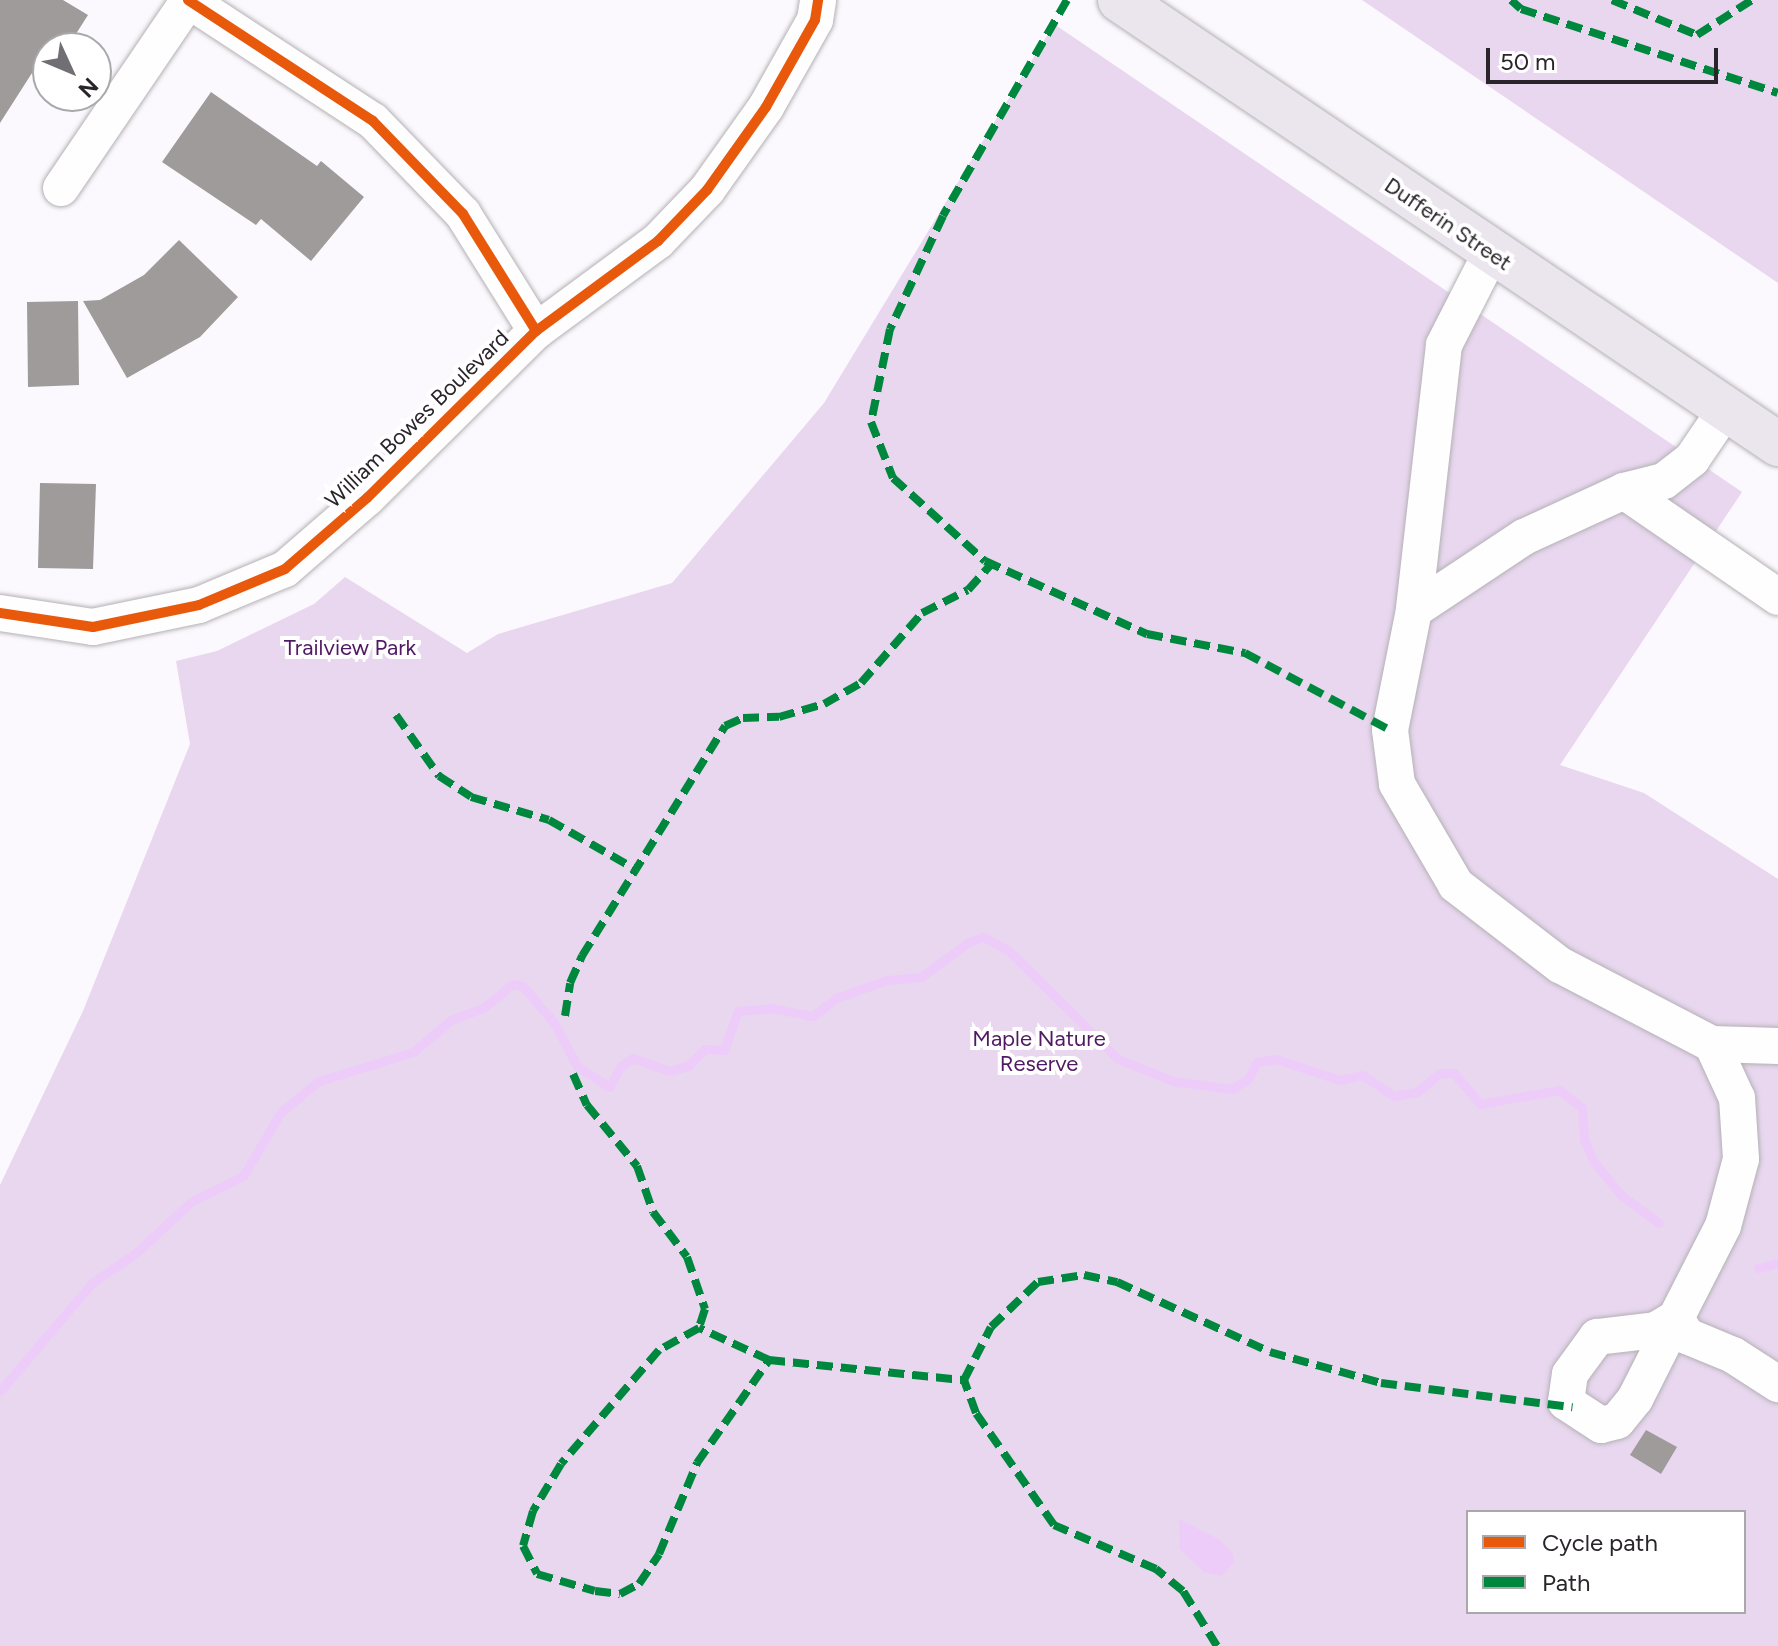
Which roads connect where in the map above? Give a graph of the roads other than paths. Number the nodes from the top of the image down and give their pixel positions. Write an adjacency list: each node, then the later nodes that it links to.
1 (189, 0): 4 (street); 6 (street)
2 (818, 0): 6 (street, William Bowes Boulevard)
3 (1120, 0): 5 (main road, Dufferin Street)
4 (61, 188)
5 (1491, 253): 7 (main road, Dufferin Street); 11 (street)
6 (536, 331): 12 (street, William Bowes Boulevard)
7 (1726, 409): 8 (main road, Dufferin Street); 9 (street)
8 (1778, 444)
9 (1624, 491): 10 (street); 11 (street)
10 (1778, 597)
11 (1414, 610): 13 (street)
12 (0, 613)
13 (1712, 1044): 14 (street); 15 (street)
14 (1778, 1046)
15 (1778, 1384)

